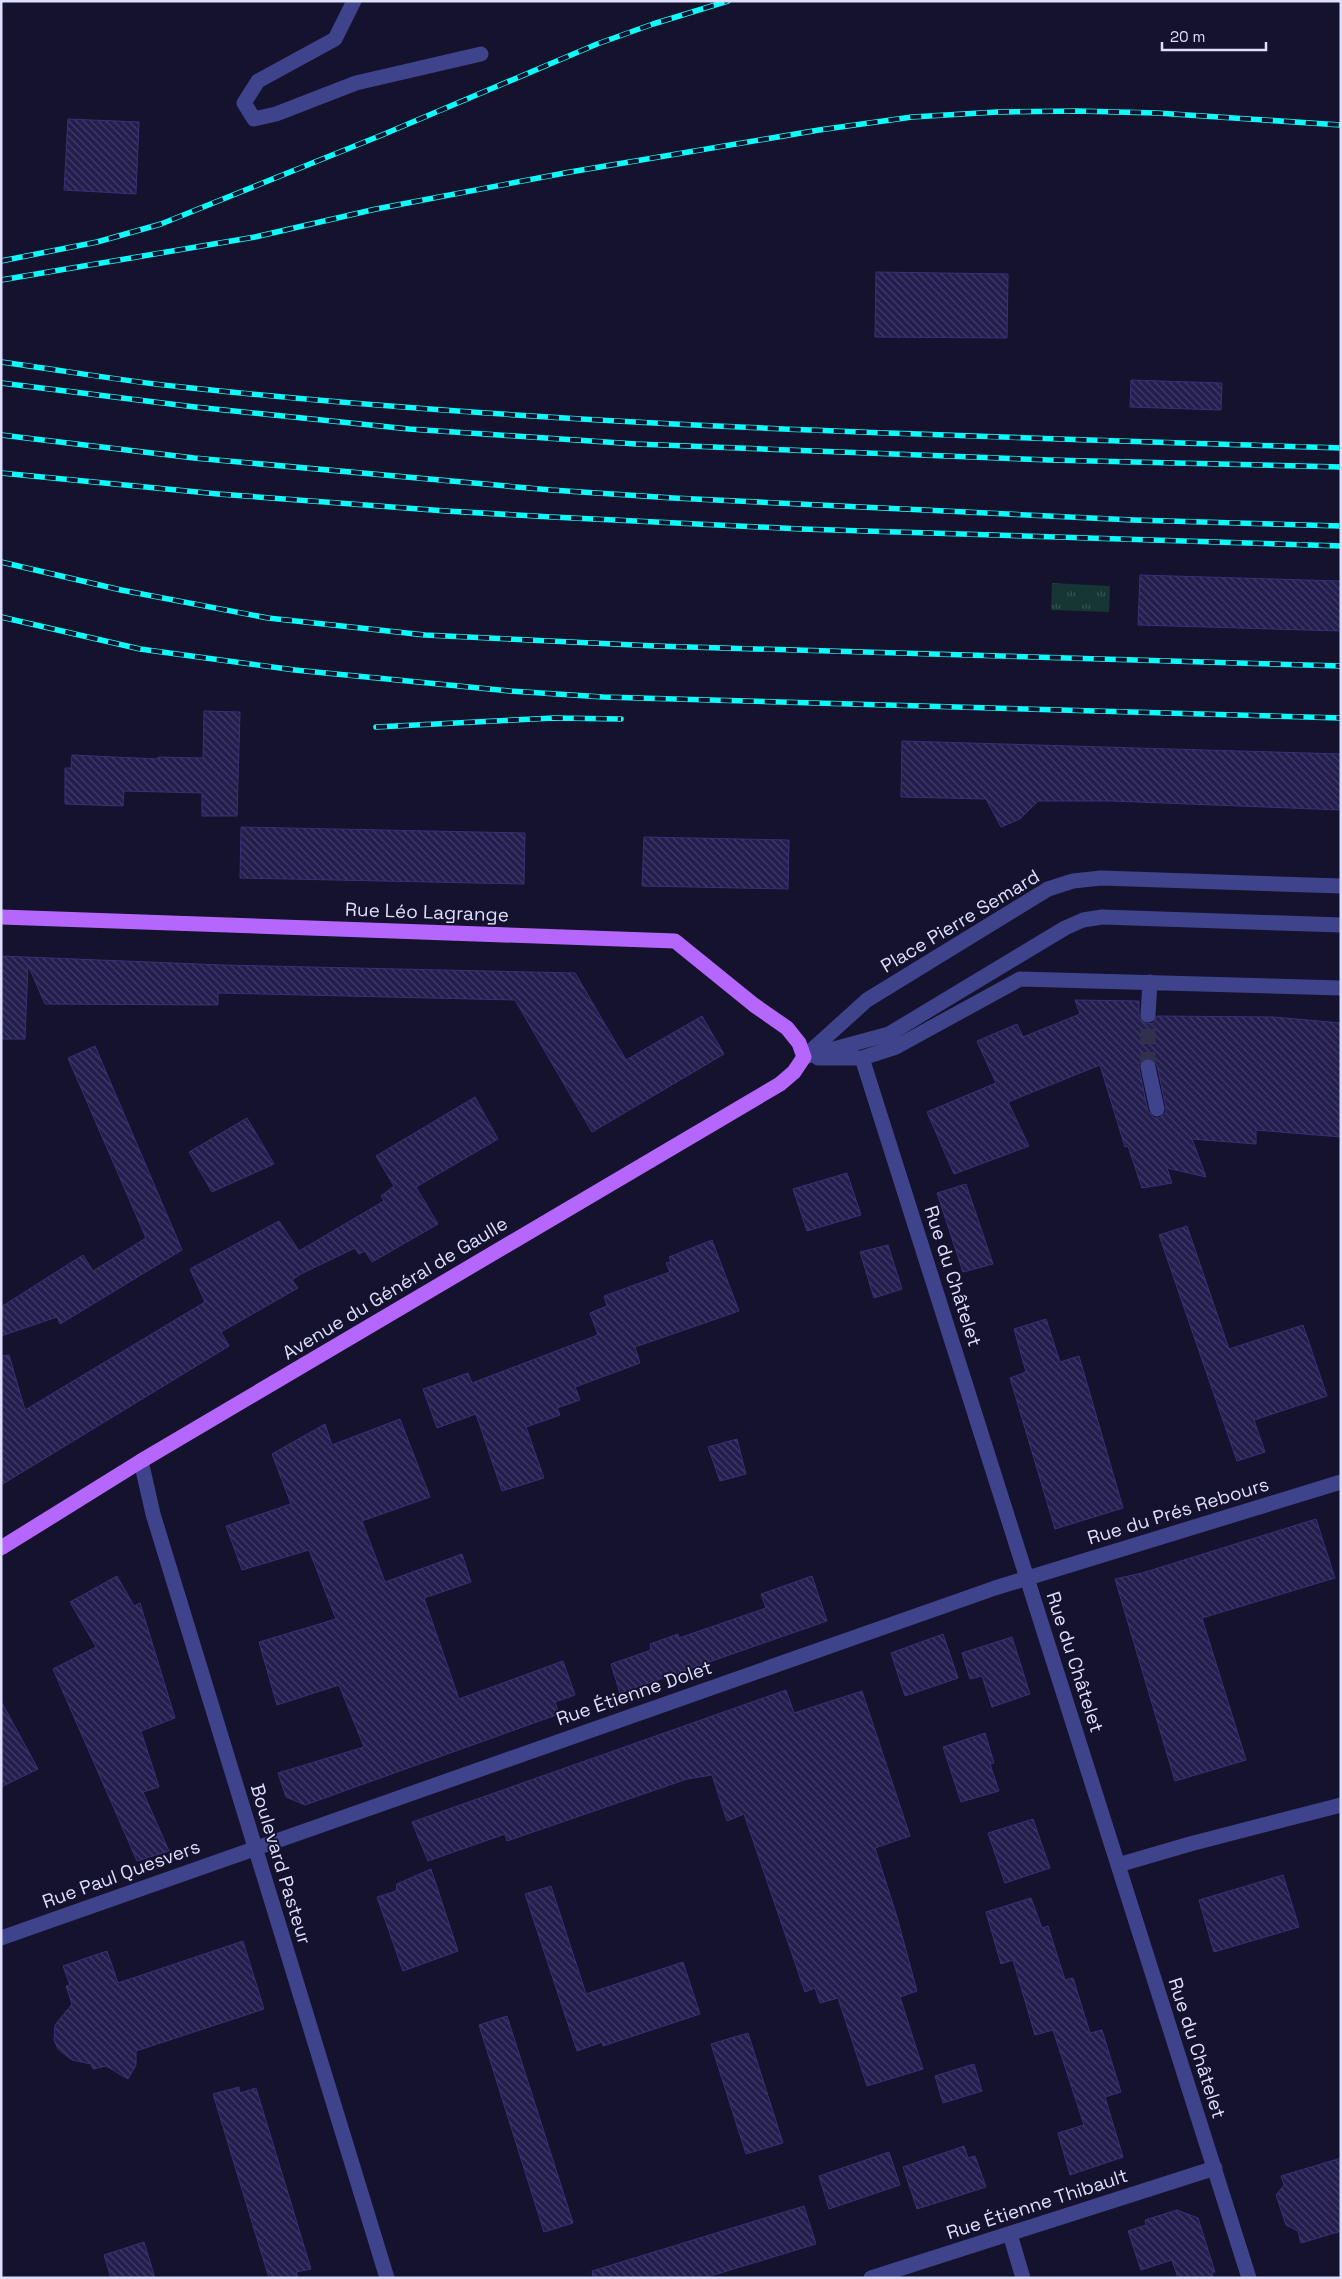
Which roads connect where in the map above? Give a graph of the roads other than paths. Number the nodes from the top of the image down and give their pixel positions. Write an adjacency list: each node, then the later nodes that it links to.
1 (354, 1): 2 (street)
2 (482, 54)
3 (1341, 886): 9 (street, Place Pierre Semard)
4 (1, 917): 9 (main road, Rue Léo Lagrange)
5 (1341, 925): 9 (street)
6 (1150, 982): 7 (street); 8 (street); 10 (street)
7 (1341, 988)
8 (1148, 1015)
9 (804, 1057): 10 (street); 13 (main road, Avenue du Général de Gaulle)
10 (862, 1058): 16 (street, Rue du Châtelet)
11 (1148, 1067): 12 (street)
12 (1157, 1109)
13 (141, 1461): 15 (main road, Avenue du Général de Gaulle); 18 (street, Boulevard Pasteur)
14 (1341, 1482): 16 (street, Rue du Prés Rebours)
15 (1, 1548)
16 (1027, 1578): 18 (street, Rue Étienne Dolet); 19 (street, Rue du Châtelet)
17 (1341, 1805): 19 (street)
18 (255, 1848): 20 (street, Rue Paul Quesvers); 23 (street, Boulevard Pasteur)
19 (1118, 1865): 21 (street, Rue du Châtelet)
20 (1, 1938)
21 (1215, 2168): 22 (street, Rue Étienne Thibault); 26 (street, Rue du Châtelet)
22 (1010, 2234): 24 (street, Rue Étienne Thibault); 25 (street)
23 (387, 2278)
24 (871, 2278)
25 (1023, 2278)
26 (1249, 2278)

